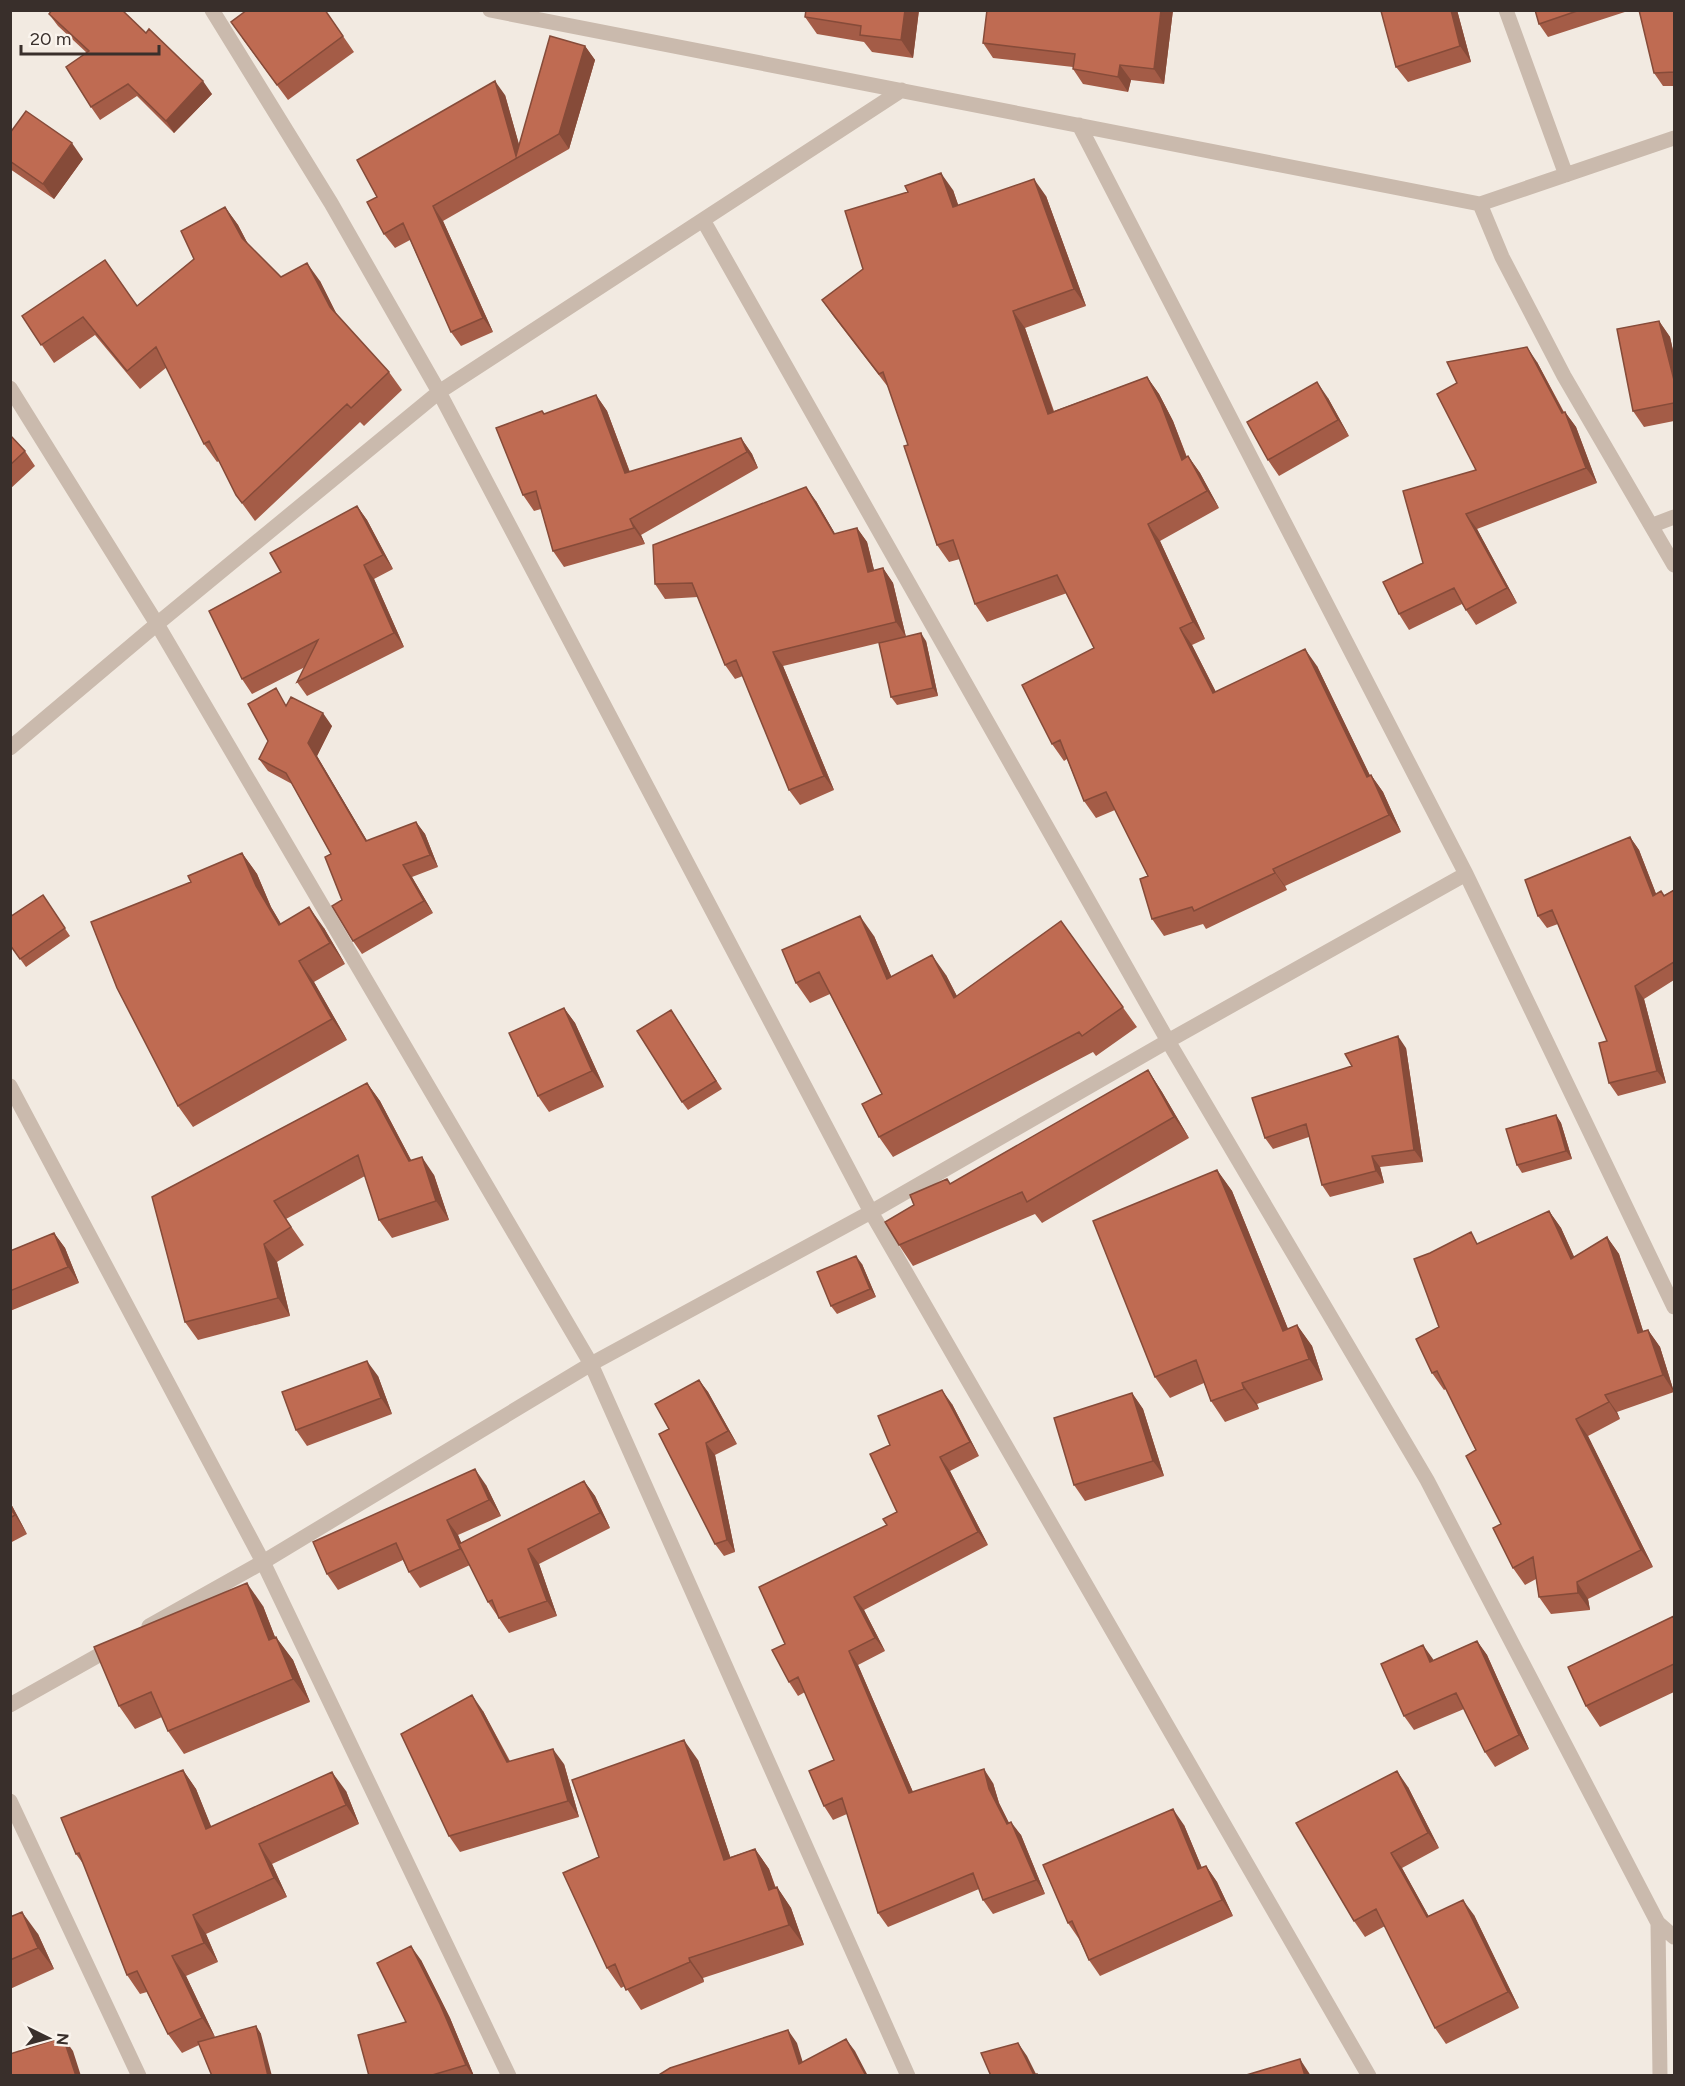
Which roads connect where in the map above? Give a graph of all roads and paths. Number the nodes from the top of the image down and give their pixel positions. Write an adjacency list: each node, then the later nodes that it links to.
1 (212, 10): 11 (street)
2 (490, 10): 4 (street)
3 (1506, 10): 7 (street)
4 (902, 90): 5 (street); 9 (street)
5 (1079, 124): 8 (street); 17 (street)
6 (1674, 138): 7 (street)
7 (1566, 175): 8 (street)
8 (1480, 204): 13 (street)
9 (703, 220): 11 (street); 18 (street)
10 (10, 388): 15 (street)
11 (439, 392): 15 (street); 20 (street)
12 (1674, 517): 13 (street)
13 (1653, 525): 14 (street)
14 (1674, 565)
15 (157, 624): 16 (street); 22 (street)
16 (10, 748)
17 (1466, 874): 18 (street); 21 (street)
18 (1168, 1041): 20 (street); 26 (street)
19 (10, 1086): 23 (street)
20 (871, 1212): 22 (street); 31 (street)
21 (1674, 1307)
22 (591, 1364): 23 (street); 30 (street)
23 (263, 1562): 24 (street); 29 (street)
24 (10, 1705)
25 (10, 1801): 28 (street)
26 (1658, 1923): 27 (street); 32 (street)
27 (1674, 1937)
28 (139, 2076)
29 (509, 2076)
30 (908, 2076)
31 (1369, 2076)
32 (1660, 2076)

